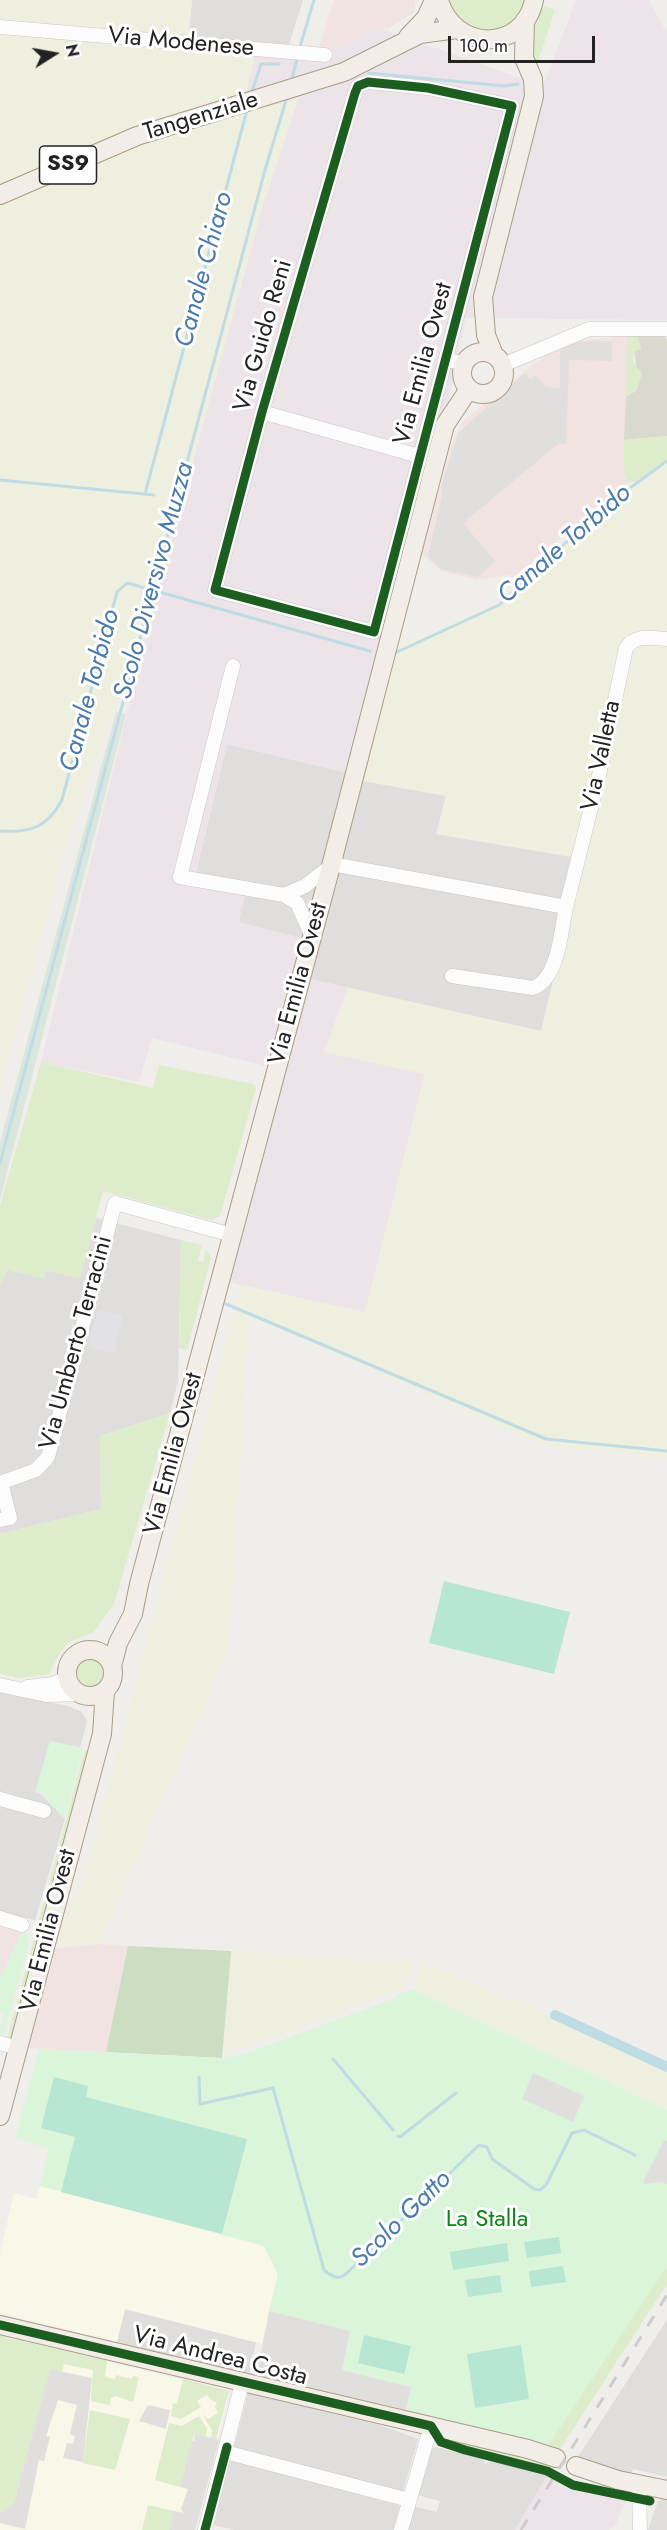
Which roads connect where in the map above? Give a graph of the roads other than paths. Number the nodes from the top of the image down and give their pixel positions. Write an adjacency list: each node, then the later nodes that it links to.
1 (434, 0): 8 (main road, Tangenziale)
2 (439, 0): 6 (main road)
3 (534, 0): 4 (main road)
4 (525, 20): 7 (main road); 10 (main road, Via Emilia Ovest)
5 (0, 27): 9 (street, Via Modenese)
6 (457, 29): 7 (main road); 8 (main road, Tangenziale)
7 (498, 38): 10 (main road, Via Emilia Ovest)
8 (403, 42): 12 (main road, Tangenziale / SS9)
9 (318, 55)
10 (524, 58): 13 (main road, Via Emilia Ovest)
11 (355, 93): 16 (street, Via Emilia Ovest); 19 (street, Via Guido Reni)
12 (0, 195)
13 (483, 297): 15 (main road, Via Emilia Ovest); 17 (main road, Via Emilia Ovest)
14 (667, 329): 17 (street)
15 (469, 358): 16 (street, Via Emilia Ovest); 17 (main road); 18 (main road)
16 (446, 360): 20 (street, Via Emilia Ovest)
17 (499, 360): 18 (main road)
18 (469, 389): 24 (main road, Via Emilia Ovest)
19 (262, 412): 20 (street); 21 (street, Via Guido Reni)
20 (419, 456): 21 (street, Via Emilia Ovest)
21 (214, 590)
22 (667, 639): 27 (street, Via Valletta)
23 (233, 666): 25 (street)
24 (331, 865): 25 (street); 26 (main road, Via Emilia Ovest); 27 (street)
25 (292, 897): 26 (street); 28 (street)
26 (320, 905): 28 (main road, Via Emilia Ovest)
27 (566, 907): 29 (street, Via Valletta)
28 (312, 936): 30 (main road, Via Emilia Ovest)
29 (452, 976)
30 (231, 1240): 31 (street, Via Umberto Terracini); 33 (main road, Via Emilia Ovest)
31 (0, 1483): 32 (street, Via Umberto Terracini)
32 (0, 1520)
33 (139, 1584): 34 (main road, Via Emilia Ovest); 35 (main road, Via Emilia Ovest)
34 (87, 1650): 35 (main road); 36 (main road)
35 (112, 1666): 39 (main road)
36 (68, 1677): 38 (street); 39 (main road)
37 (0, 1685): 38 (street)
38 (15, 1687): 39 (street)
39 (91, 1693): 44 (main road, Via Emilia Ovest)
40 (0, 1799): 41 (street)
41 (44, 1811)
42 (0, 1918): 43 (street)
43 (22, 1925)
44 (9, 2046): 45 (main road, Via Emilia Ovest)
45 (0, 2116)
46 (0, 2325): 47 (main road, Via Andrea Costa)
47 (243, 2383): 48 (main road, Via Andrea Costa); 49 (street)
48 (431, 2426): 50 (main road, Via Andrea Costa); 53 (street)
49 (225, 2452): 53 (street); 54 (street)
50 (556, 2458)
51 (576, 2466): 52 (main road)
52 (653, 2488): 56 (street)
53 (409, 2500): 55 (street)
54 (206, 2530)
55 (401, 2530)
56 (641, 2530)

